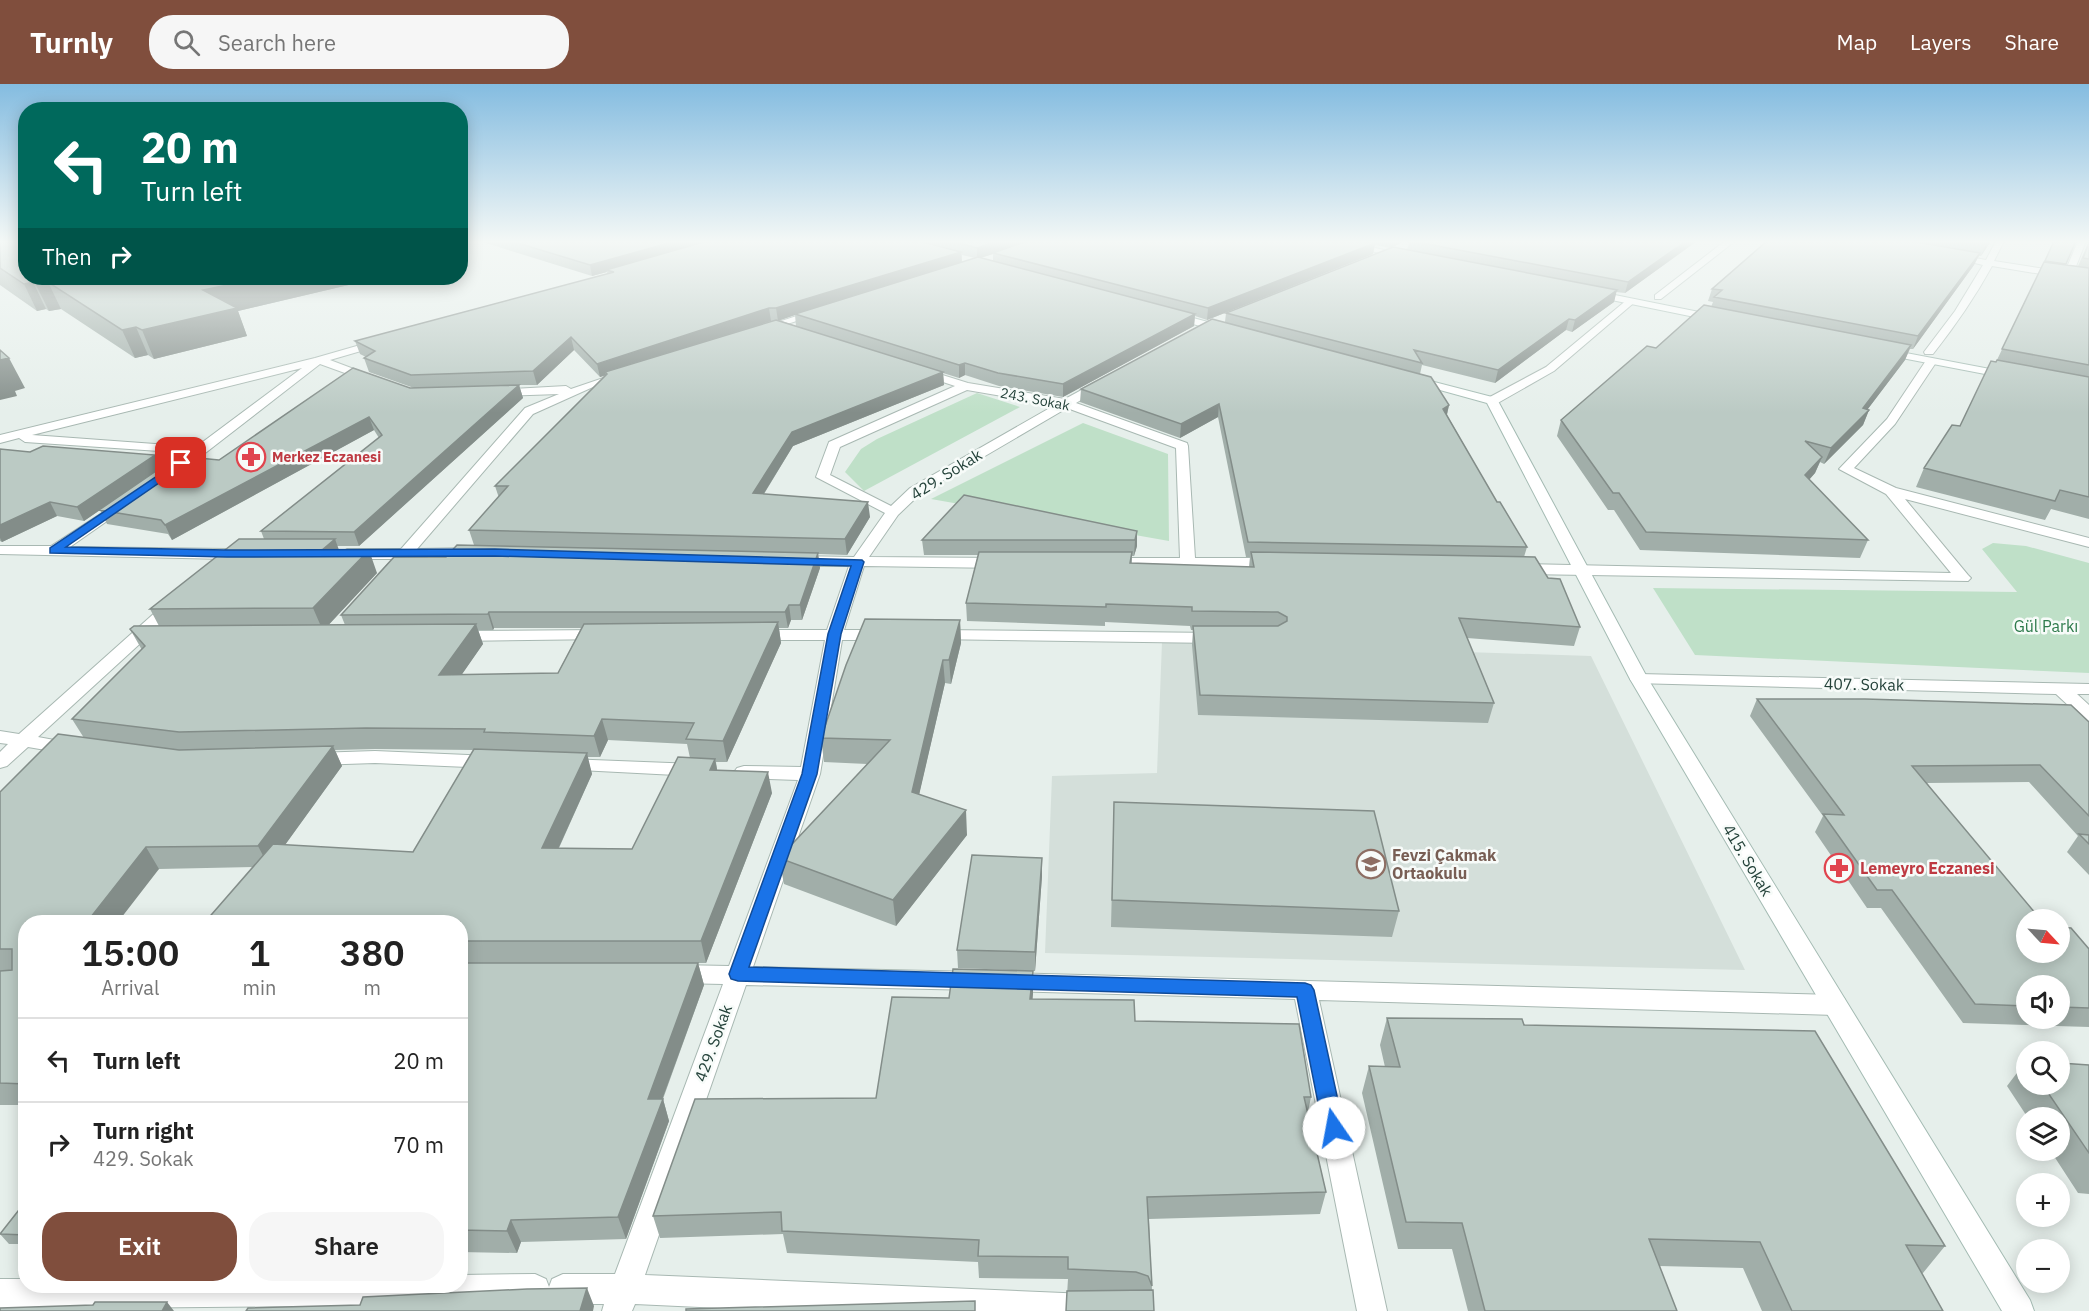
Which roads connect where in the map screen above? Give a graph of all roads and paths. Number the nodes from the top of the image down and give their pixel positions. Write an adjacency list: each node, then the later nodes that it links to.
1 (1617, 298): 4 (street)
2 (1664, 298): 6 (street)
3 (1968, 298): 19 (street)
4 (1631, 301): 9 (street); 30 (street)
5 (832, 309): 10 (street)
6 (1726, 311)
7 (1163, 313): 11 (street)
8 (1230, 317): 11 (street)
9 (1735, 322)
10 (775, 325): 12 (street); 13 (street)
11 (1209, 325): 14 (street); 15 (street)
12 (753, 332)
13 (797, 332)
14 (1240, 333)
15 (1188, 336)
16 (387, 340): 20 (street)
17 (1884, 343): 19 (street)
18 (1873, 349): 19 (street)
19 (1930, 356): 23 (street); 35 (street)
20 (319, 360): 26 (street); 32 (street); 33 (street)
21 (910, 368): 27 (street, 243. Sokak)
22 (633, 371): 28 (street)
23 (2021, 373)
24 (1116, 375): 31 (street, 429. Sokak)
25 (1400, 376): 30 (street)
26 (382, 383)
27 (966, 386): 31 (street, 243. Sokak); 37 (street)
28 (577, 390): 29 (street); 43 (street)
29 (484, 393)
30 (1492, 400): 52 (street, 415. Sokak)
31 (1065, 403): 37 (street, 429. Sokak); 48 (street, 243. Sokak)
32 (4, 438): 33 (street)
33 (199, 451): 34 (street)
34 (180, 464)
35 (1891, 491): 38 (street); 52 (street)
36 (131, 497): 40 (street)
37 (892, 512): 45 (street, 429. Sokak)
38 (2089, 543)
39 (0, 550): 40 (street)
40 (54, 551): 50 (street)
41 (484, 553): 43 (street)
42 (334, 554): 43 (street)
43 (405, 554): 53 (street)
44 (776, 560): 45 (street)
45 (858, 562): 46 (street); 55 (street, 429. Sokak)
46 (1011, 563)
47 (1106, 563): 48 (street)
48 (1188, 563): 49 (street)
49 (1286, 564)
50 (210, 569)
51 (1501, 569): 52 (street)
52 (1584, 571): 64 (street, 415. Sokak)
53 (374, 588)
54 (185, 593): 62 (street)
55 (834, 634): 57 (street); 58 (street); 75 (street, 429. Sokak)
56 (612, 635): 60 (street)
57 (741, 635)
58 (894, 635)
59 (918, 635): 61 (street)
60 (435, 636)
61 (1227, 638)
62 (135, 639): 63 (street); 69 (street)
63 (158, 639)
64 (1639, 679): 65 (street, 407. Sokak); 79 (street, 415. Sokak)
65 (2061, 689): 66 (street, 407. Sokak); 67 (street)
66 (2089, 689)
67 (2089, 715)
68 (0, 738): 69 (street)
69 (23, 742): 70 (street); 72 (street)
70 (83, 749)
71 (294, 759): 73 (street)
72 (0, 762)
73 (504, 762)
74 (551, 764): 75 (street)
75 (810, 774): 77 (street, 429. Sokak)
76 (656, 974): 77 (street)
77 (738, 974): 78 (street); 81 (street, 429. Sokak)
78 (1305, 990): 79 (street); 83 (street)
79 (1835, 1005): 84 (street, 415. Sokak)
80 (0, 1294): 81 (street)
81 (621, 1300): 82 (street)
82 (1134, 1311)
83 (1372, 1311)
84 (2019, 1311)

